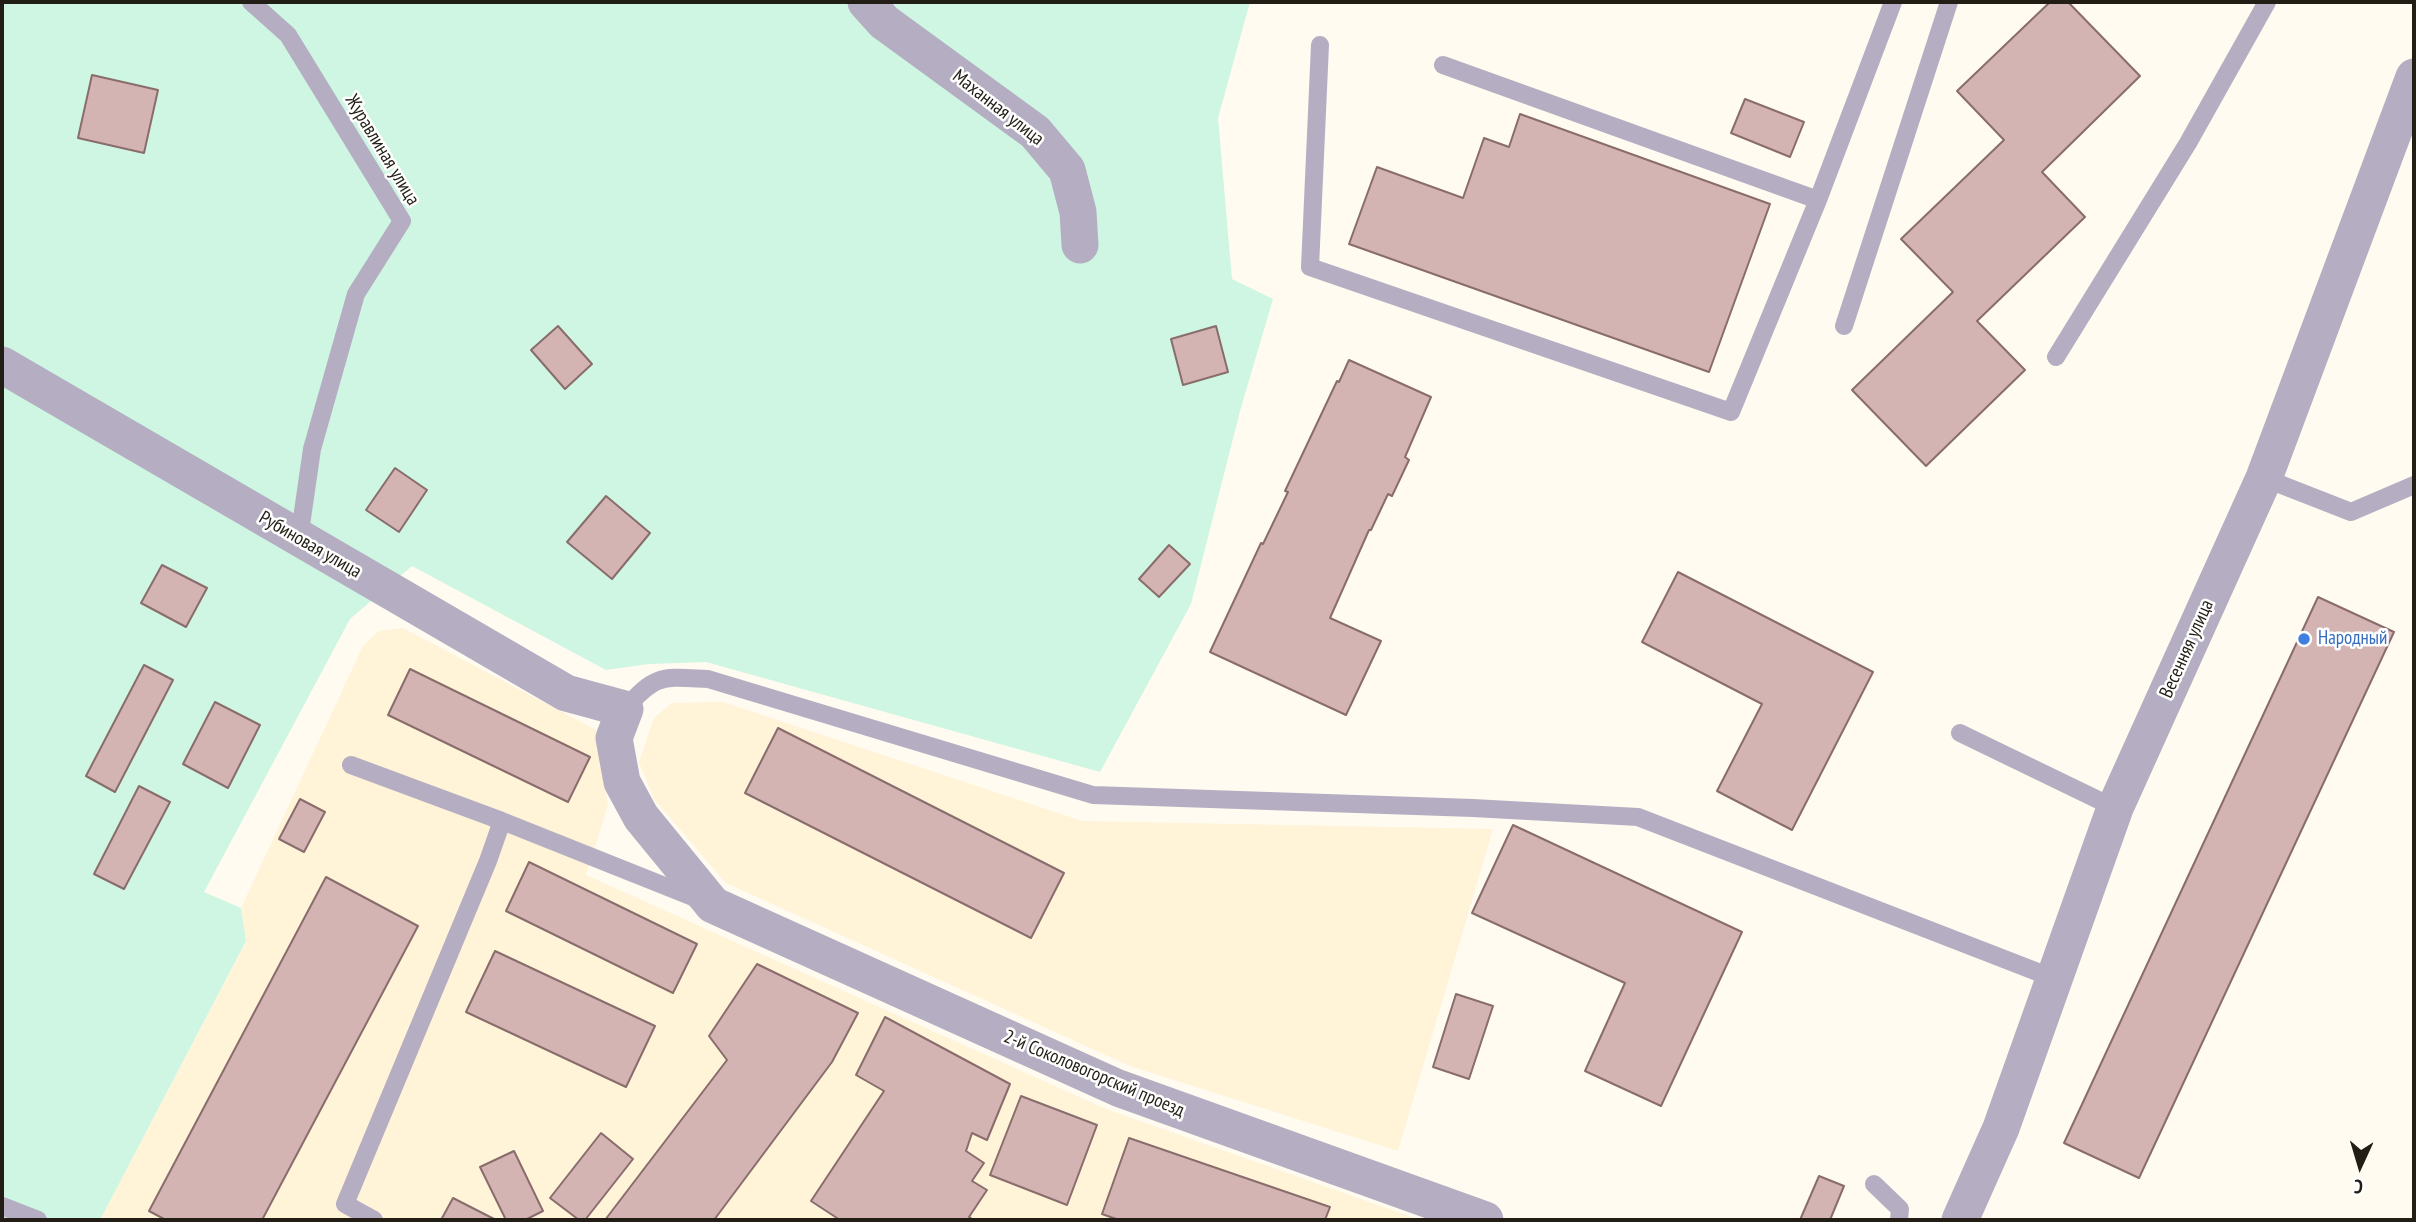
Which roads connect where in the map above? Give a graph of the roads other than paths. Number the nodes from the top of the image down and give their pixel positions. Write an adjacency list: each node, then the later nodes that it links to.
1 (251, 2): 16 (lane, Журавлиная улица)
2 (866, 2): 10 (street, Маханная улица)
3 (1893, 2): 9 (lane)
4 (1949, 2): 11 (lane)
5 (2267, 2): 12 (lane)
6 (1320, 45): 9 (lane)
7 (1443, 65): 9 (lane)
8 (2414, 77): 14 (street, Весенняя улица)
9 (1818, 200)
10 (1080, 245)
11 (1844, 326)
12 (2056, 357)
13 (2, 365): 16 (street, Рубиновая улица)
14 (2263, 478): 15 (lane); 20 (street, Весенняя улица)
15 (2414, 485)
16 (299, 539): 17 (street, Рубиновая улица)
17 (625, 709): 22 (street); 23 (lane)
18 (1960, 733): 20 (lane)
19 (351, 765): 21 (lane)
20 (2115, 808): 23 (street, Весенняя улица)
21 (502, 821): 22 (lane); 27 (lane)
22 (713, 905): 28 (street, 2-й Соколовогорский проезд)
23 (2053, 978): 30 (street, Весенняя улица)
24 (1874, 1184): 29 (lane)
25 (2, 1206): 26 (lane)
26 (38, 1220)
27 (374, 1220)
28 (1485, 1220)
29 (1899, 1220)
30 (1960, 1220)

